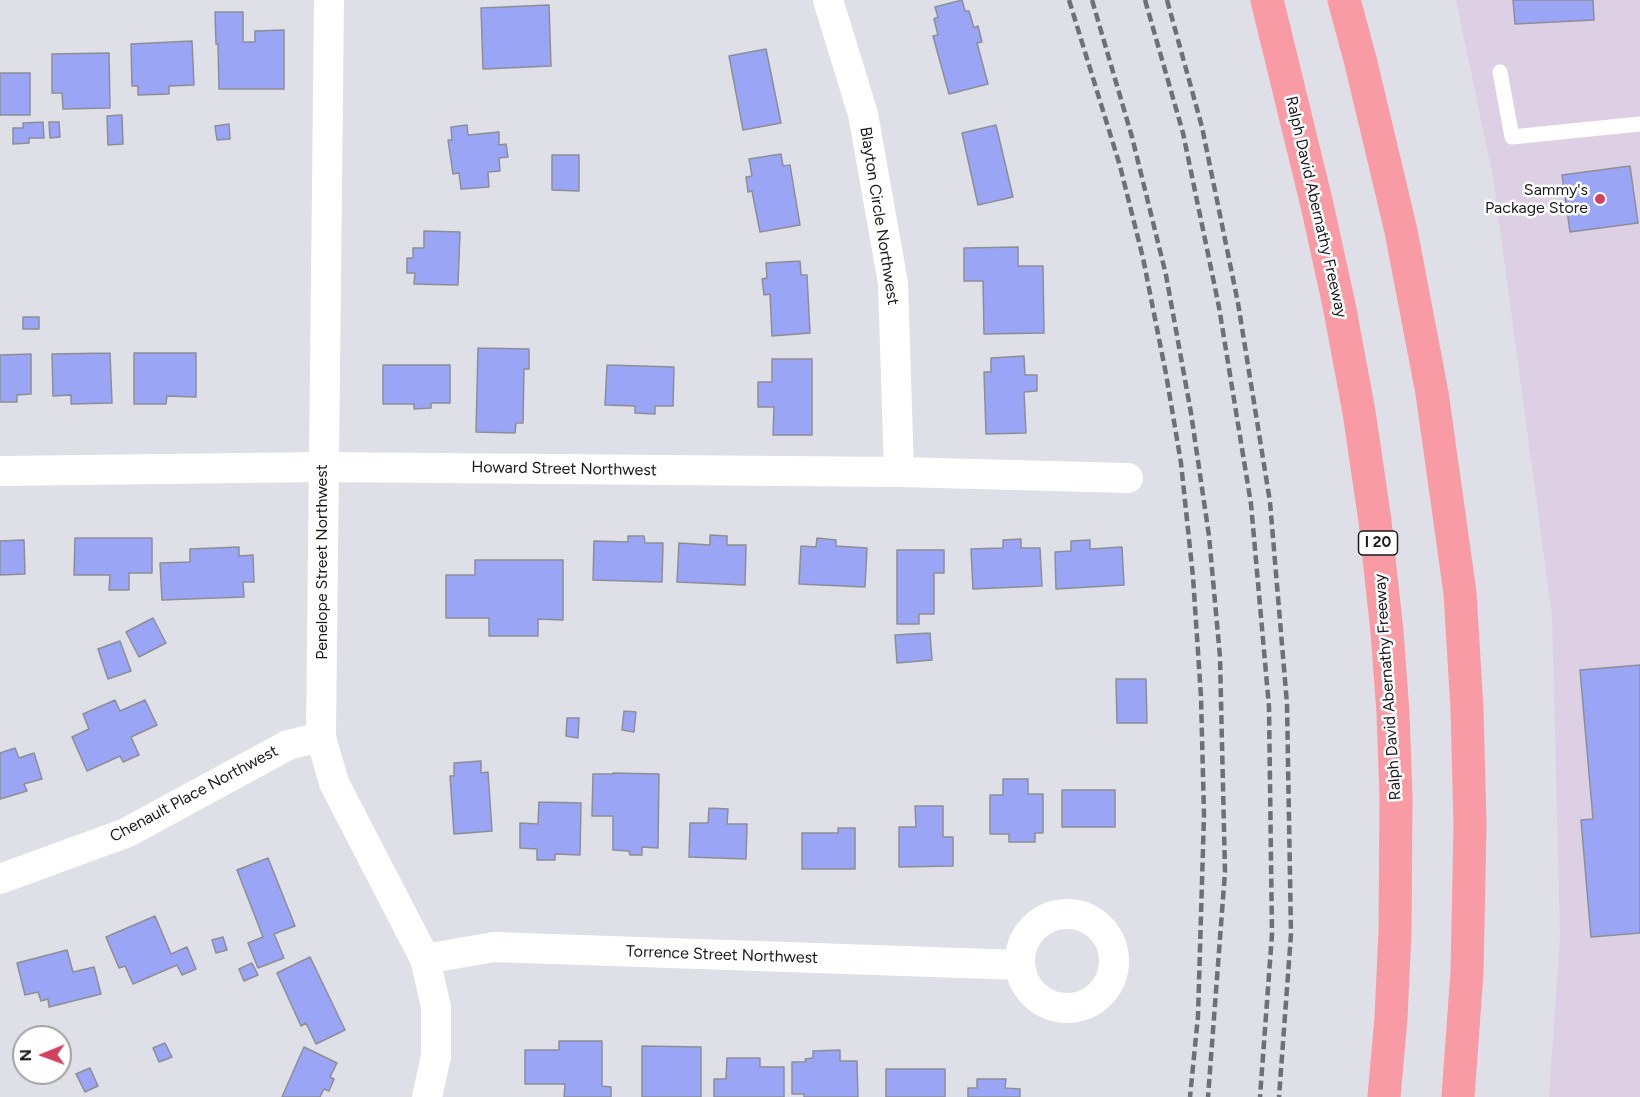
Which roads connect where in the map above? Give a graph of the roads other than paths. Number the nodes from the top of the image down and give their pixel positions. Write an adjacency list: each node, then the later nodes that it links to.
1 (329, 0): 7 (street, Penelope Street Northwest)
2 (828, 0): 9 (street, Blayton Circle Northwest)
3 (1267, 0): 16 (highway, Ralph David Abernathy Freeway / I 20)
4 (1344, 0): 17 (highway)
5 (1500, 72): 6 (lane)
6 (1640, 124)
7 (323, 467): 8 (street, Howard Street Northwest); 9 (street, Howard Street Northwest); 11 (street, Penelope Street Northwest)
8 (0, 471)
9 (899, 472): 10 (street, Howard Street Northwest)
10 (1128, 478)
11 (321, 736): 12 (street, Chenault Place Northwest); 13 (street, Penelope Street Northwest)
12 (0, 879)
13 (425, 959): 14 (street, Torrence Street Northwest); 15 (street, Penelope Street Northwest)
14 (1020, 965)
15 (426, 1097)
16 (1384, 1097)
17 (1458, 1097)

